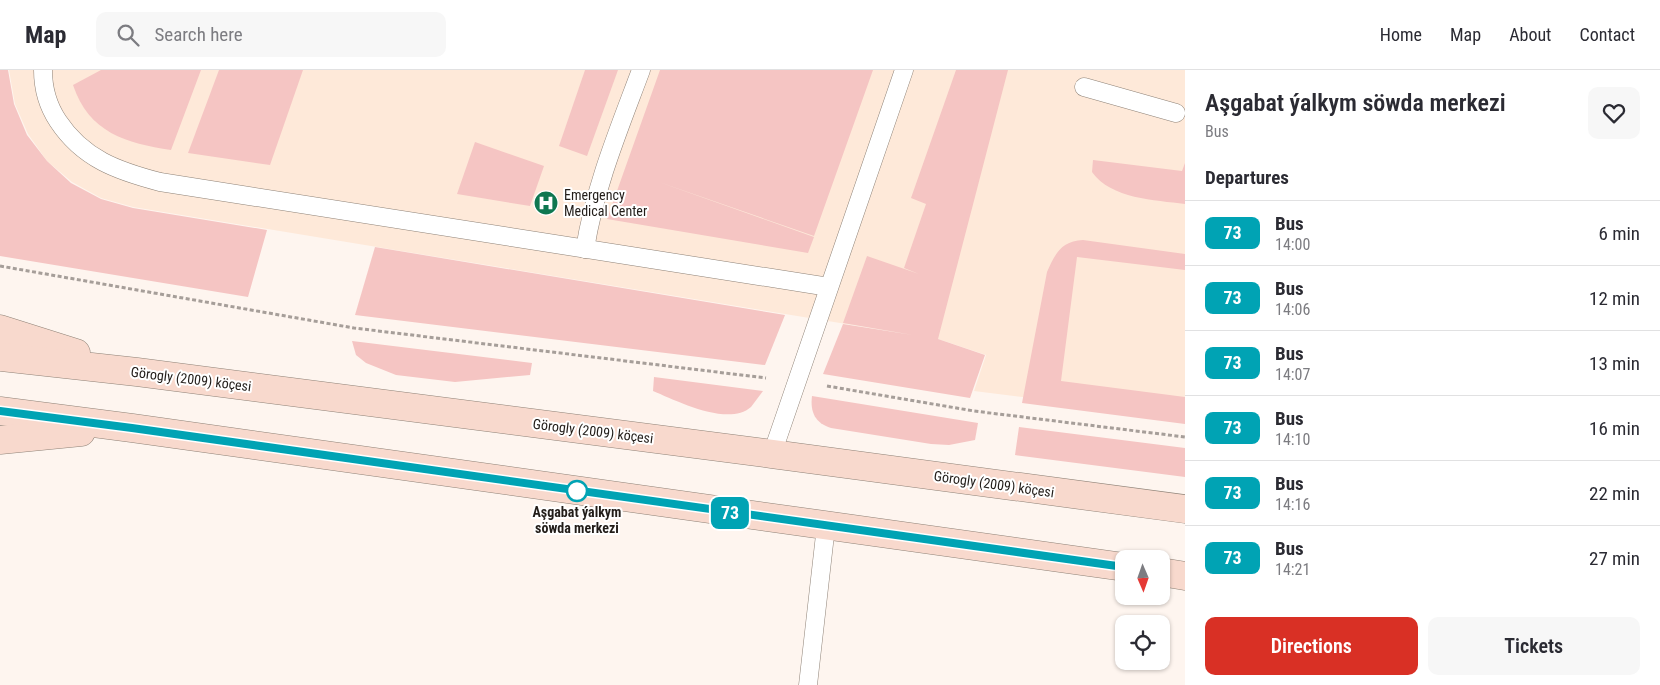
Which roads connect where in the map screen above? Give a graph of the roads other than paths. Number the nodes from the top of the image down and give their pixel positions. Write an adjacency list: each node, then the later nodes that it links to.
1 (43, 70): 6 (lane)
2 (641, 70): 6 (lane)
3 (904, 70): 7 (lane)
4 (1084, 87): 5 (lane)
5 (1176, 113)
6 (585, 248): 7 (lane)
7 (829, 287): 14 (lane)
8 (0, 329): 10 (main road)
9 (0, 357): 10 (main road, Görogly (2009) köçesi)
10 (137, 372): 14 (main road, Görogly (2009) köçesi)
11 (0, 411): 12 (main road)
12 (132, 428): 13 (main road); 16 (main road)
13 (0, 440)
14 (772, 454): 15 (main road, Görogly (2009) köçesi)
15 (1185, 509)
16 (826, 526): 17 (main road); 20 (lane)
17 (1115, 566)
18 (1170, 574): 19 (main road)
19 (1185, 576)
20 (808, 685)

